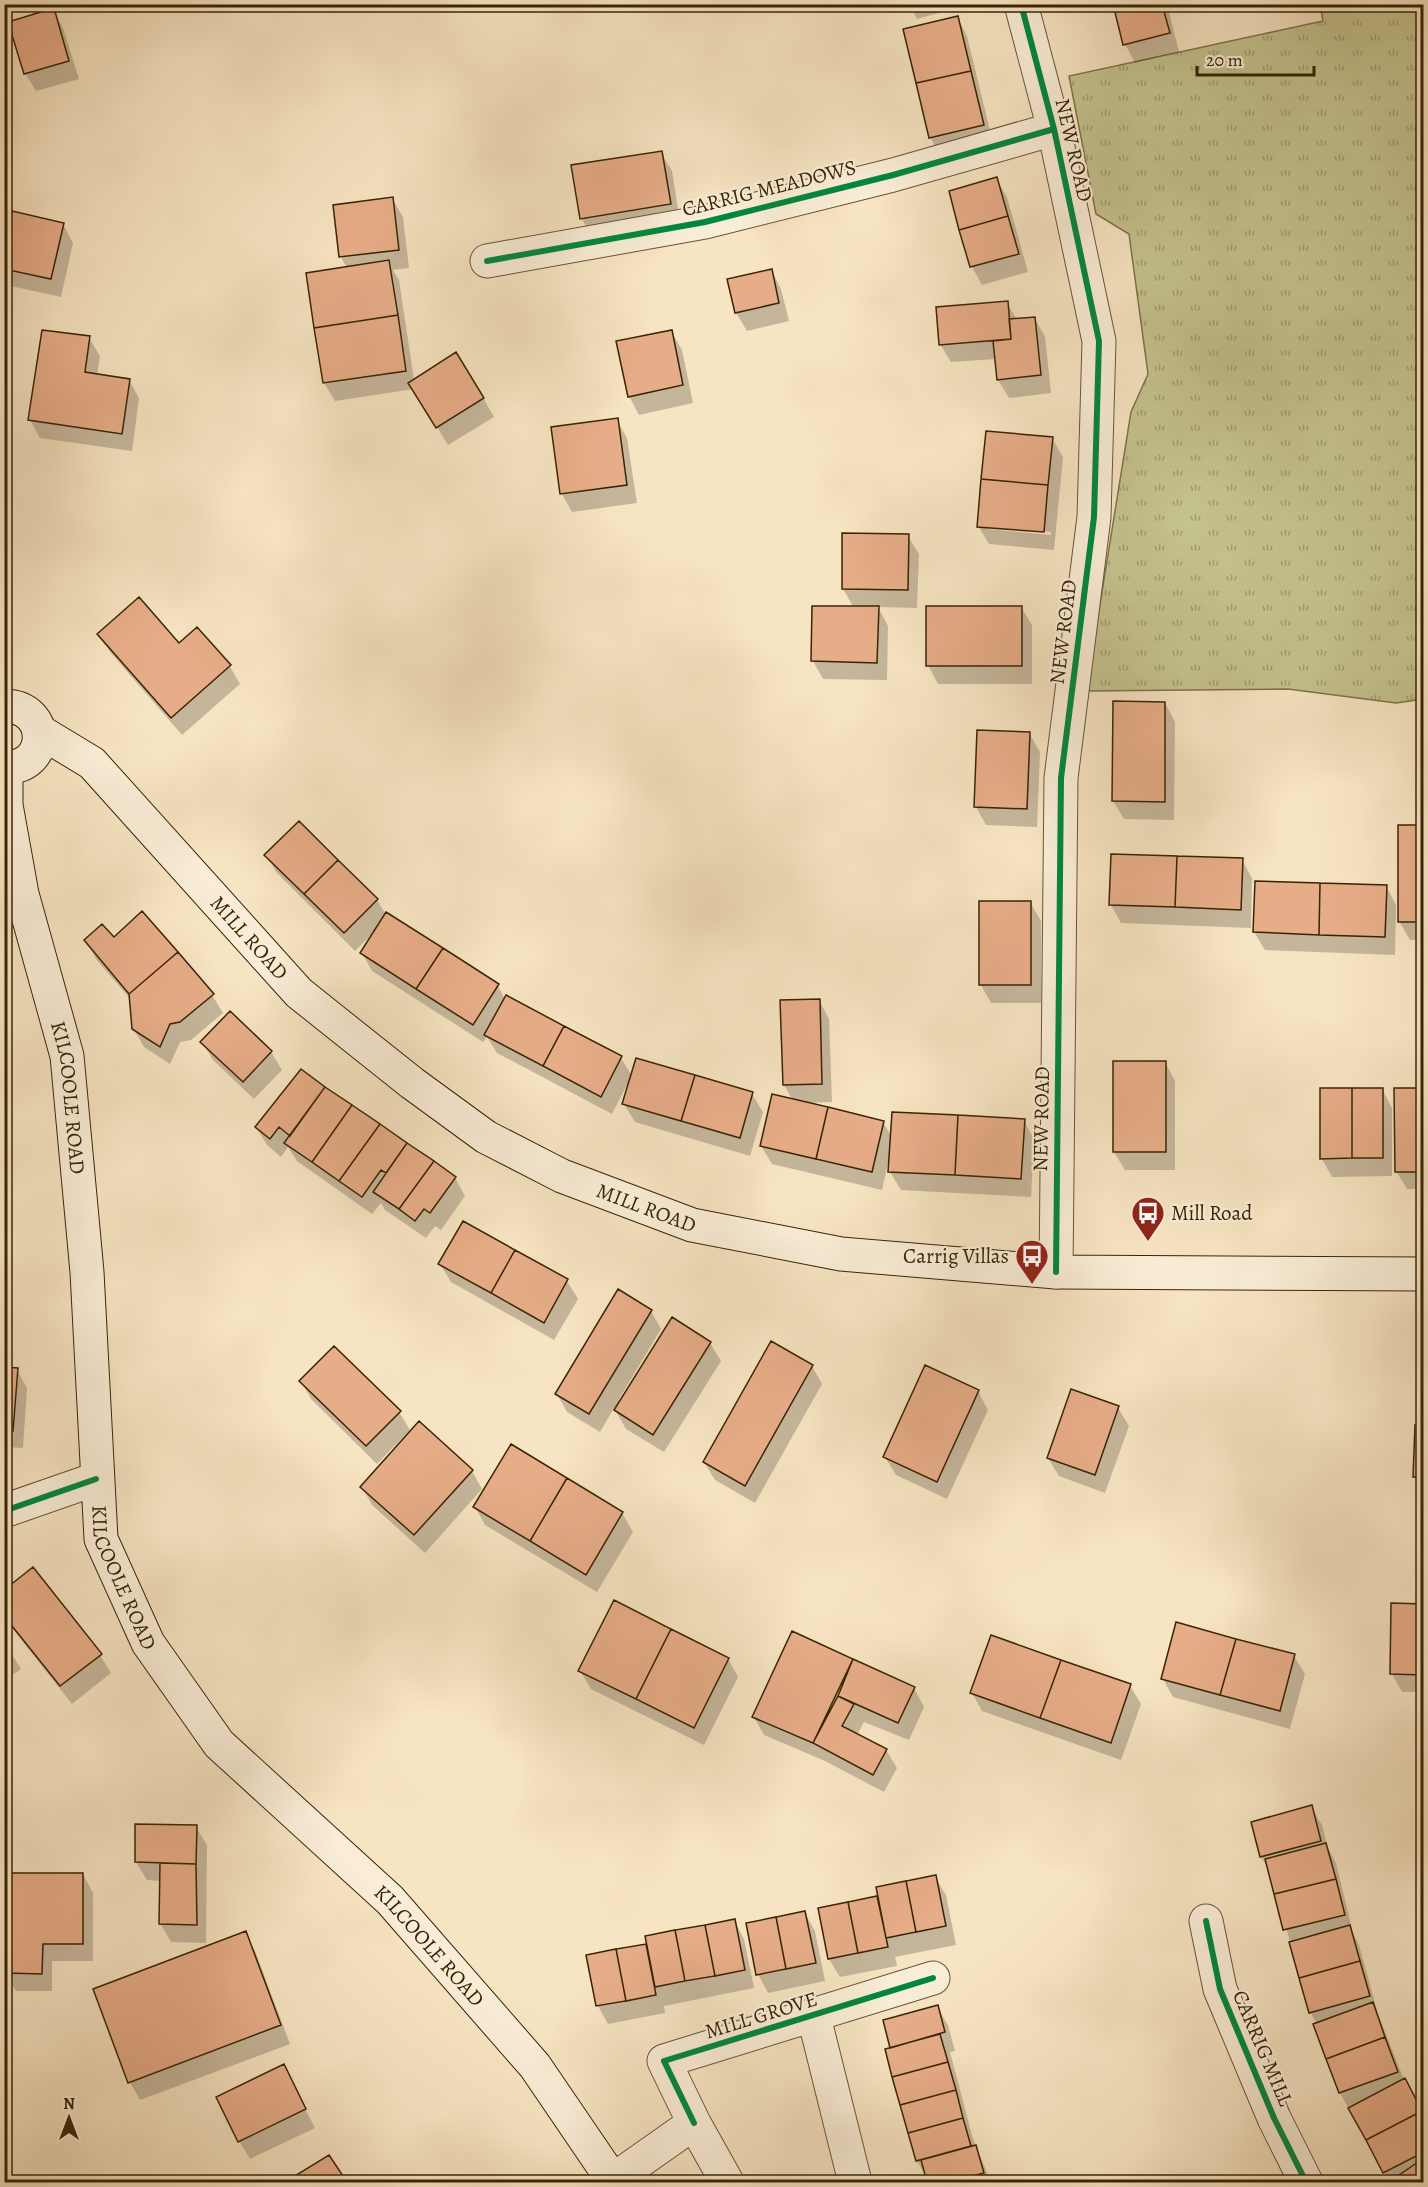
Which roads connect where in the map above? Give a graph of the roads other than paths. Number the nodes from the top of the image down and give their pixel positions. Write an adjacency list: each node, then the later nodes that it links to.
1 (1021, 4): 2 (main road, NEW ROAD)
2 (1054, 129): 3 (main road, CARRIG MEADOWS); 7 (main road, NEW ROAD)
3 (487, 261)
4 (4, 706): 5 (main road, MILL ROAD)
5 (39, 731): 6 (main road); 7 (main road, MILL ROAD)
6 (5, 767): 9 (main road, KILCOOLE ROAD)
7 (1056, 1272): 8 (main road, MILL ROAD)
8 (1424, 1275)
9 (96, 1479): 10 (main road); 15 (main road, KILCOOLE ROAD)
10 (4, 1511)
11 (1206, 1921): 18 (main road, CARRIG MILL)
12 (933, 1978): 13 (main road, MILL GROVE)
13 (814, 2017): 14 (main road, MILL GROVE); 17 (main road, MILL GROVE)
14 (694, 2123): 15 (main road); 16 (main road, MILL GROVE)
15 (613, 2181)
16 (727, 2182)
17 (855, 2182)
18 (1306, 2182)

